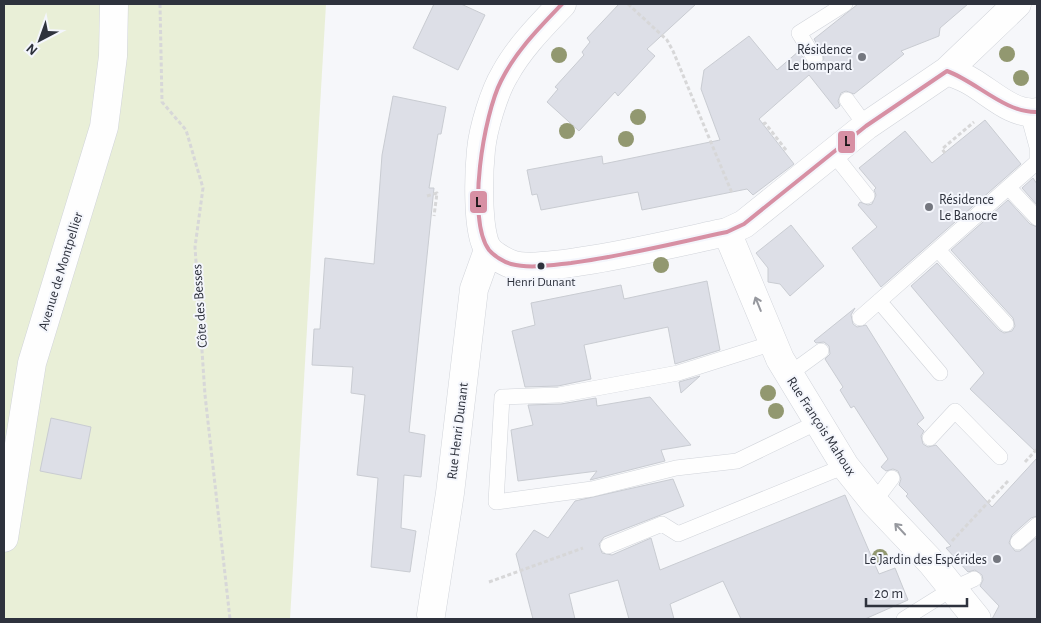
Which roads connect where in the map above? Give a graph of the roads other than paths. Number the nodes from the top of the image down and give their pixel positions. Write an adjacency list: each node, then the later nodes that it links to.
1 (114, 4): 31 (street, Avenue de Montpellier)
2 (562, 4): 15 (street)
3 (845, 4): 5 (lane)
4 (1017, 4): 6 (street)
5 (815, 59)
6 (947, 71): 8 (street); 9 (street)
7 (847, 100): 9 (lane)
8 (1033, 113): 11 (lane)
9 (866, 126): 10 (street)
10 (832, 152): 12 (lane); 14 (street)
11 (1009, 188): 13 (lane); 16 (lane)
12 (867, 196)
13 (1037, 218)
14 (727, 232): 15 (street); 20 (street, Rue François Mahoux, one-way to 14)
15 (488, 250): 35 (street, Rue Henri Dunant)
16 (938, 250): 17 (lane); 19 (lane)
17 (879, 301): 18 (lane); 22 (lane)
18 (860, 318)
19 (1006, 324)
20 (773, 343): 23 (street, Rue François Mahoux); 24 (lane)
21 (821, 351): 23 (lane)
22 (940, 373)
23 (788, 375): 24 (street, Rue François Mahoux)
24 (818, 422): 27 (street, Rue François Mahoux)
25 (930, 438): 26 (lane)
26 (1000, 457)
27 (845, 466): 29 (street, Rue François Mahoux); 33 (lane)
28 (892, 478): 29 (lane)
29 (874, 502): 34 (street, Rue François Mahoux, one-way to 29)
30 (1037, 525): 32 (lane)
31 (4, 538)
32 (1018, 542)
33 (608, 546)
34 (963, 584): 36 (lane); 37 (street, Rue François Mahoux)
35 (431, 617)
36 (904, 619)
37 (976, 619)

